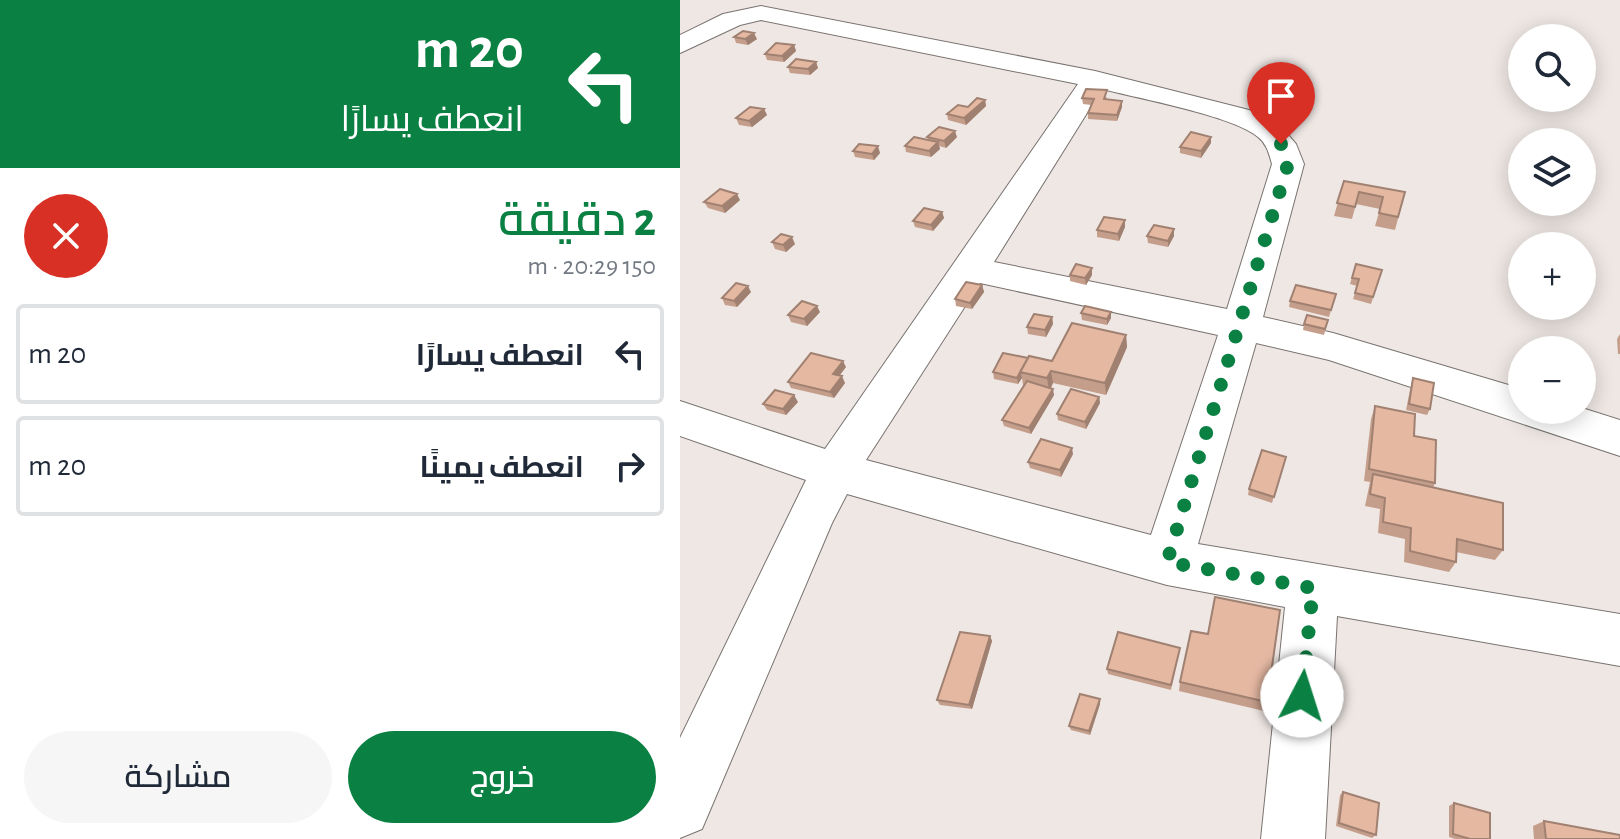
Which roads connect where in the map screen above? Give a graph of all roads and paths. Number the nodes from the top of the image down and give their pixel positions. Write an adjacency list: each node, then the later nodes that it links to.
1 (680, 45): 2 (street)
2 (1095, 79): 3 (street); 4 (street)
3 (971, 269): 4 (street); 9 (street)
4 (1241, 326): 5 (street); 10 (street)
5 (1508, 402)
6 (680, 418): 9 (street)
7 (1578, 424): 8 (street)
8 (1620, 438)
9 (834, 471): 10 (street); 13 (street)
10 (1167, 562): 11 (street)
11 (1313, 588): 12 (street); 14 (street)
12 (1620, 640)
13 (680, 807)
14 (1293, 839)

